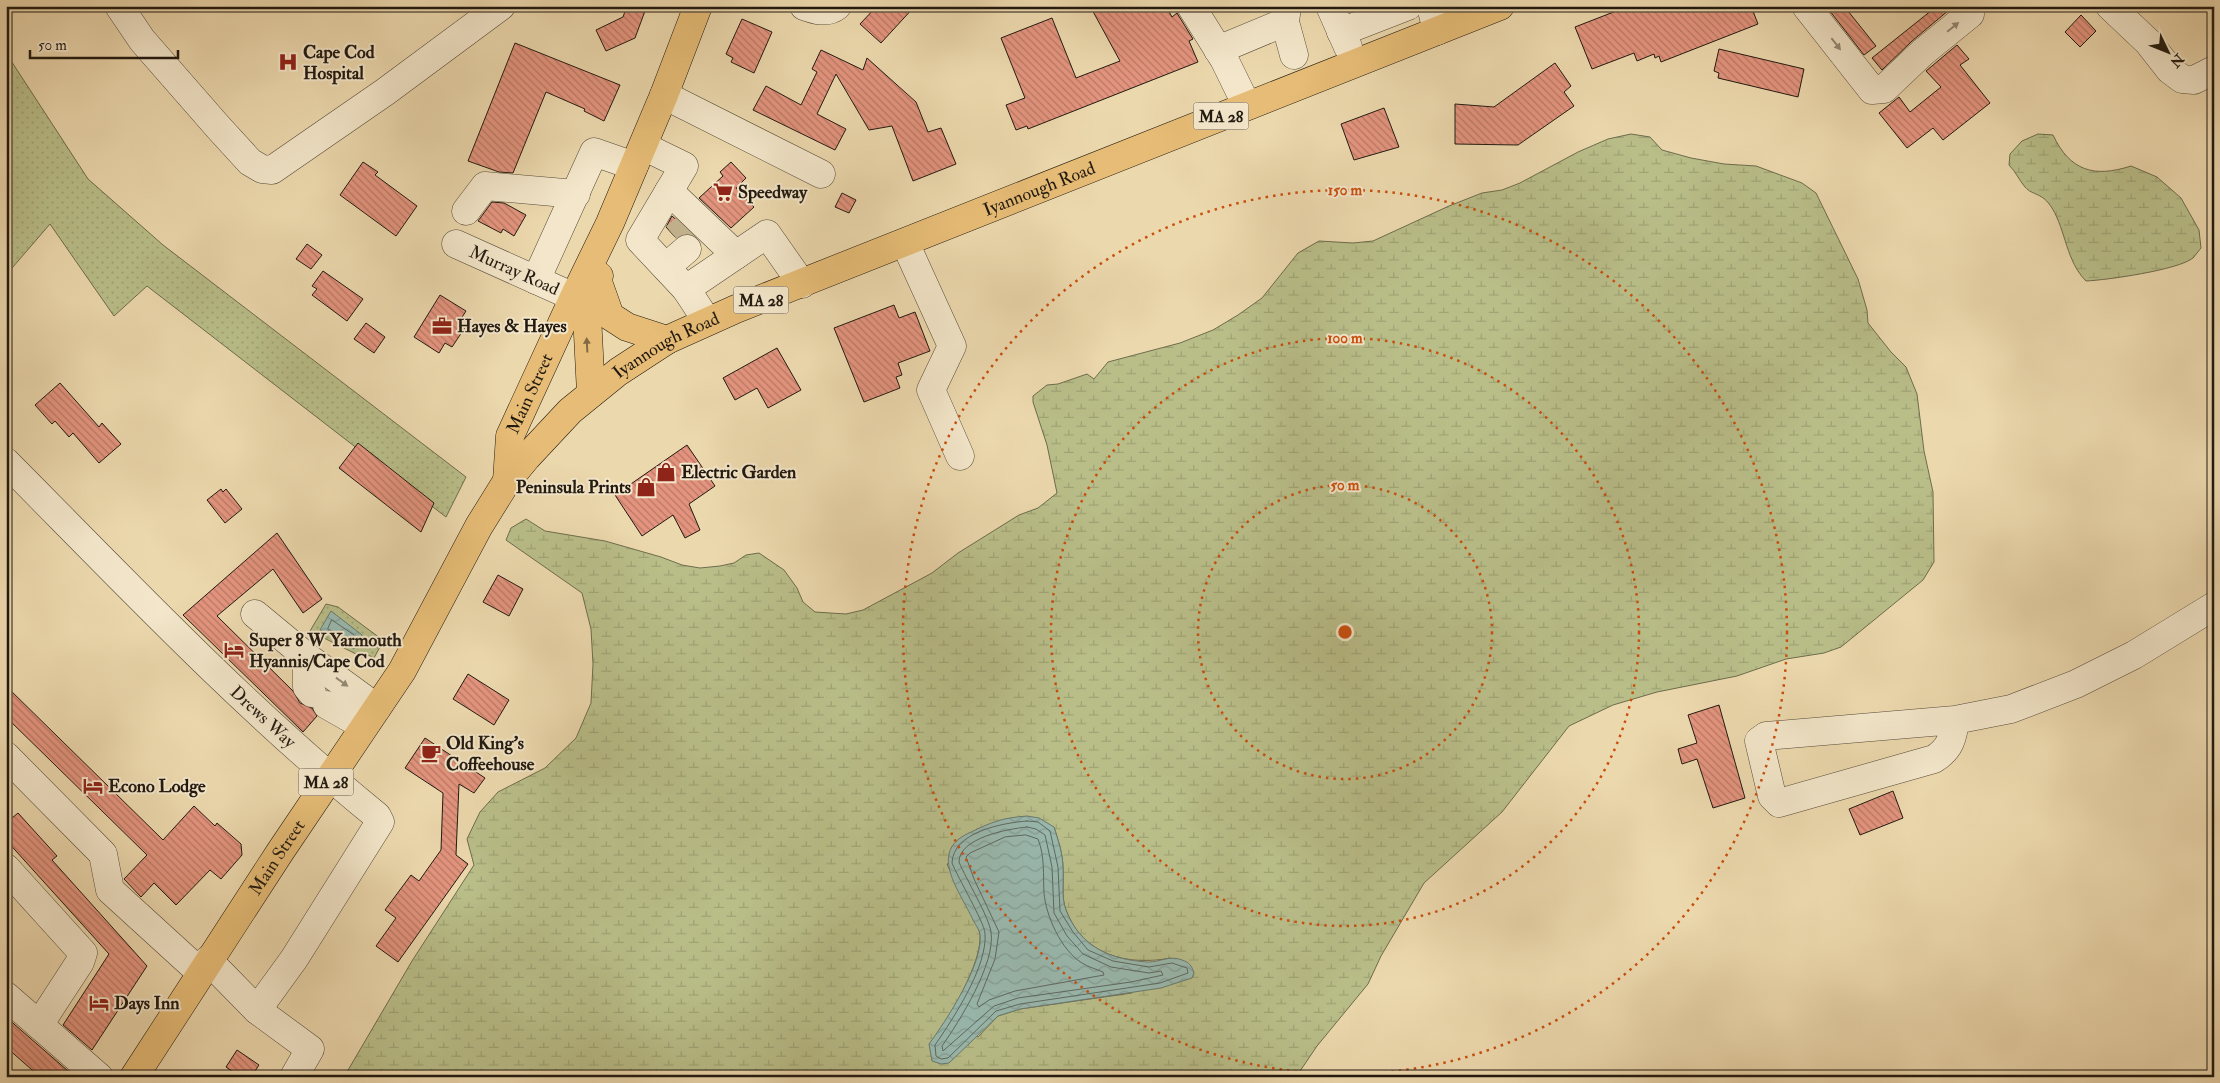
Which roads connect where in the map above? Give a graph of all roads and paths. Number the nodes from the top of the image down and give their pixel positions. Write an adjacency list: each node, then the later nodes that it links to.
1 (119, 6): 2 (street)
2 (501, 6)
3 (698, 6): 21 (main road, Main Street)
4 (804, 6): 5 (street)
5 (837, 6)
6 (1191, 6): 17 (street)
7 (1330, 6): 16 (street)
8 (1408, 6): 16 (street)
9 (1500, 6): 13 (main road, Iyannough Road / MA 28)
10 (1806, 6): 11 (street, one-way to 11)
11 (1965, 6)
12 (2110, 6): 20 (street)
13 (1470, 12): 15 (main road, Iyannough Road / MA 28)
14 (1286, 14): 17 (street); 18 (street)
15 (1434, 19): 19 (main road, Iyannough Road / MA 28)
16 (1341, 32): 19 (street)
17 (1218, 50): 22 (street)
18 (1294, 55)
19 (1355, 62): 22 (main road, Iyannough Road / MA 28)
20 (2214, 70)
21 (664, 95): 23 (main road, Main Street); 24 (street)
22 (1247, 106): 30 (main road, Iyannough Road / MA 28)
23 (638, 156): 25 (street); 26 (street); 28 (main road, Main Street)
24 (820, 174)
25 (669, 192): 29 (street); 32 (street)
26 (576, 194): 27 (street); 34 (street)
27 (466, 211)
28 (610, 225): 32 (street); 35 (main road, Main Street); 38 (main road, Main Street)
29 (694, 232): 32 (street); 33 (street)
30 (905, 243): 36 (main road, Iyannough Road / MA 28); 42 (street)
31 (456, 244): 34 (street, Murray Road)
32 (653, 254): 37 (street)
33 (736, 255): 36 (street); 37 (street)
34 (536, 280): 38 (street, Murray Road)
35 (598, 282): 40 (main road, Main Street); 41 (main road, Main Street, one-way to 35)
36 (802, 284): 39 (main road, Iyannough Road / MA 28)
37 (686, 289): 39 (street)
38 (574, 297): 44 (main road, Main Street)
39 (707, 322): 40 (main road, Iyannough Road / MA 28)
40 (667, 340): 41 (main road, Iyannough Road / MA 28)
41 (591, 393): 44 (main road, Main Street / MA 28)
42 (960, 456)
43 (6, 462): 51 (street, Drews Way)
44 (507, 481): 48 (main road, Main Street / MA 28)
45 (2214, 606): 49 (street)
46 (254, 614): 47 (street)
47 (307, 657): 48 (street, one-way to 48); 48 (street)
48 (370, 717): 51 (main road, Main Street / MA 28)
49 (1954, 720): 49 (street)
50 (6, 756): 53 (street)
51 (329, 777): 53 (main road, Main Street / MA 28); 55 (street, Drews Way)
52 (6, 868): 56 (street)
53 (205, 966): 55 (street); 58 (main road, Main Street / MA 28)
54 (6, 996): 56 (street)
55 (257, 1010): 59 (street)
56 (39, 1025): 57 (street)
57 (99, 1077)
58 (134, 1077)
59 (294, 1077)

